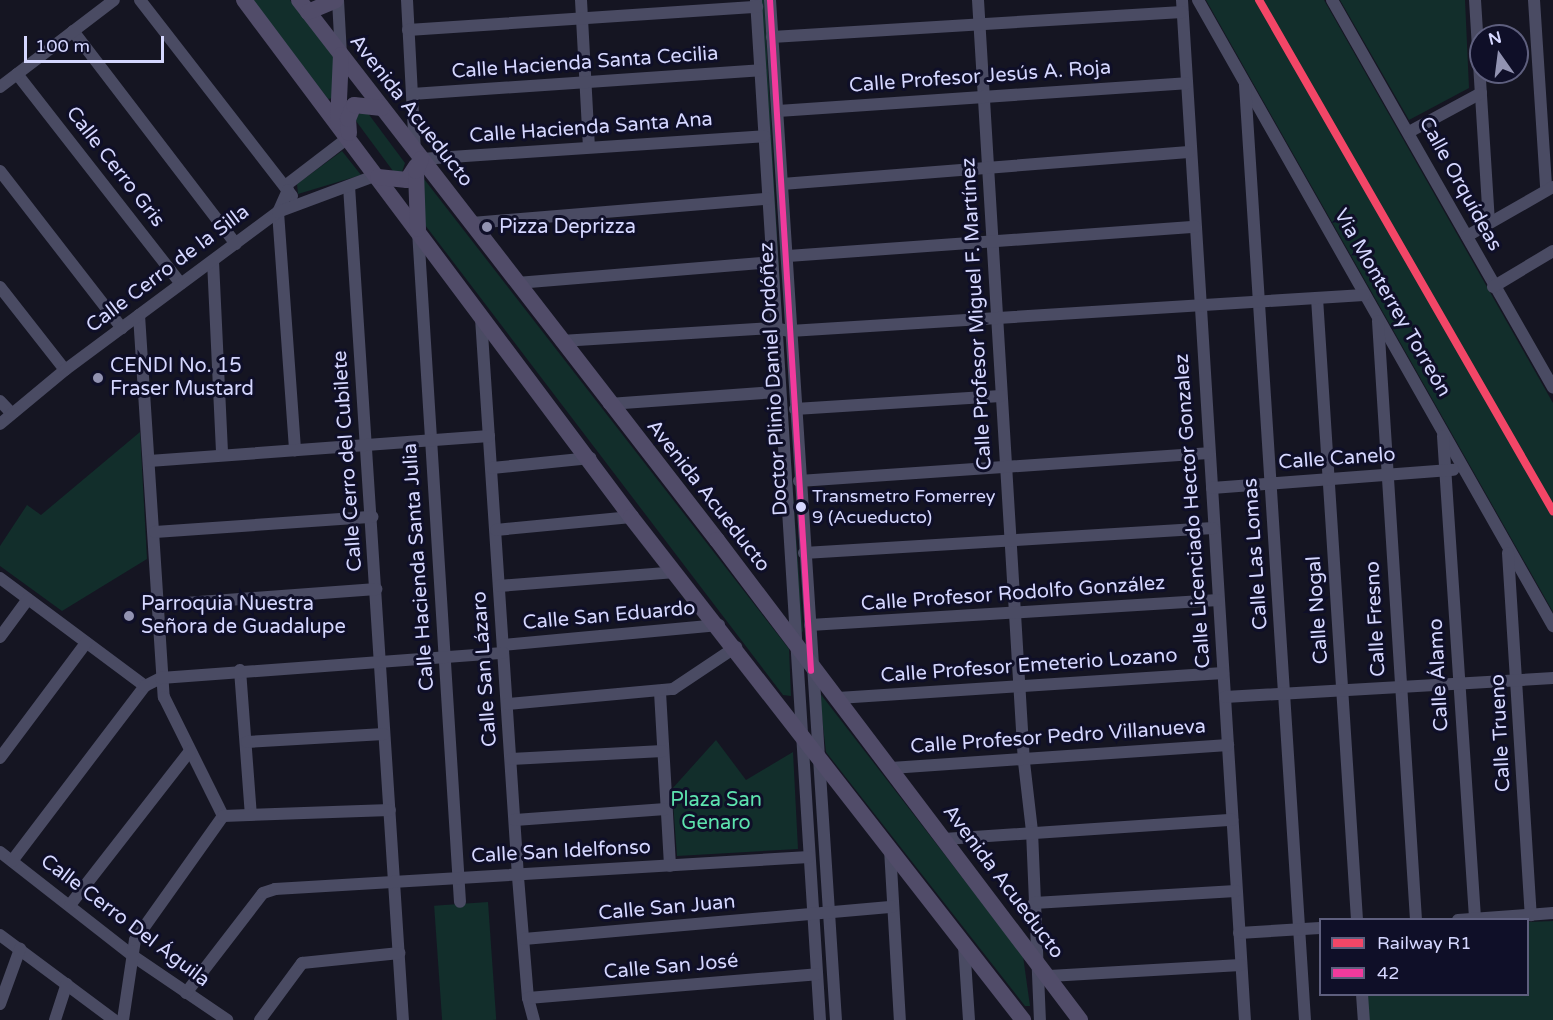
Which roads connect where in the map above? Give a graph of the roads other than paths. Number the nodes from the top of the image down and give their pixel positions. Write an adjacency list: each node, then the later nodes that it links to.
1 (114, 0): 19 (street)
2 (140, 0): 45 (street)
3 (244, 0): 33 (main road)
4 (337, 0): 14 (main road); 21 (street)
5 (407, 0): 18 (street)
6 (581, 0): 16 (street)
7 (770, 0): 20 (street, Doctor Plinio Daniel Ordóñez)
8 (978, 0): 17 (street, Calle Profesor Miguel F. Martínez)
9 (1198, 0): 26 (street, Via Monterrey Torreón)
10 (1332, 0): 34 (street, Calle Orquídeas)
11 (1475, 0): 28 (street)
12 (1534, 0): 46 (street)
13 (756, 3): 16 (street); 22 (street, Doctor Plinio Daniel Ordóñez)
14 (303, 6): 21 (main road, Avenida Acueducto)
15 (1182, 6): 17 (street); 25 (street, Calle Licenciado Hector Gonzalez)
16 (582, 19): 18 (street); 24 (street)
17 (980, 25): 20 (street); 30 (street, Calle Profesor Miguel F. Martínez)
18 (408, 30): 29 (street)
19 (73, 31): 23 (street); 56 (street)
20 (772, 37): 32 (street, Doctor Plinio Daniel Ordóñez)
21 (341, 55): 31 (main road, Avenida Acueducto); 33 (main road)
22 (760, 70): 24 (street, Calle Hacienda Santa Cecilia); 35 (street, Doctor Plinio Daniel Ordóñez)
23 (18, 74): 27 (street); 62 (street, Calle Cerro Gris)
24 (585, 83): 29 (street, Calle Hacienda Santa Cecilia); 37 (street)
25 (1186, 83): 30 (street, Calle Profesor Jesús A. Roja); 38 (street, Calle Licenciado Hector Gonzalez)
26 (1245, 85): 65 (street, Via Monterrey Torreón); 67 (street, Calle Las Lomas)
27 (0, 87)
28 (1481, 93): 34 (street); 50 (street)
29 (412, 94): 39 (street)
30 (984, 95): 32 (street, Calle Profesor Jesús A. Roja); 40 (street, Calle Profesor Miguel F. Martínez)
31 (382, 108): 36 (main road); 39 (main road, Avenida Acueducto)
32 (778, 111): 43 (street, Doctor Plinio Daniel Ordóñez)
33 (338, 123): 36 (main road)
34 (1410, 132): 54 (street, Calle Orquídeas)
35 (764, 136): 37 (street, Calle Hacienda Santa Ana); 47 (street, Doctor Plinio Daniel Ordóñez)
36 (349, 138): 42 (main road); 45 (street)
37 (589, 147): 39 (street, Calle Hacienda Santa Ana)
38 (1189, 152): 40 (street); 52 (street, Calle Licenciado Hector Gonzalez)
39 (417, 160): 42 (main road); 51 (main road, Avenida Acueducto); 53 (main road)
40 (989, 166): 43 (street); 55 (street, Calle Profesor Miguel F. Martínez)
41 (0, 171): 73 (street)
42 (378, 176): 44 (street, Calle Cerro de la Silla); 53 (main road)
43 (782, 184): 58 (street, Doctor Plinio Daniel Ordóñez)
44 (349, 186): 48 (street, Calle Cerro de la Silla); 89 (street, Calle Cerro del Cubilete)
45 (286, 188): 48 (street); 49 (street)
46 (1549, 188): 50 (street)
47 (767, 199): 51 (street); 60 (street, Doctor Plinio Daniel Ordóñez)
48 (298, 205): 49 (street, Calle Cerro de la Silla)
49 (278, 212): 56 (street, Calle Cerro de la Silla); 90 (street)
50 (1489, 220): 54 (street)
51 (471, 222): 61 (main road, Avenida Acueducto)
52 (1195, 227): 55 (street); 68 (street, Calle Licenciado Hector Gonzalez)
53 (418, 229): 69 (main road); 88 (street, Calle Hacienda Santa Julia)
54 (1467, 236): 63 (street, Calle Orquídeas)
55 (994, 240): 58 (street); 72 (street, Calle Profesor Miguel F. Martínez)
56 (236, 244): 59 (street, Calle Cerro de la Silla)
57 (1553, 252): 63 (street)
58 (788, 256): 75 (street, Doctor Plinio Daniel Ordóñez)
59 (213, 261): 62 (street, Calle Cerro de la Silla); 92 (street)
60 (771, 262): 61 (street); 74 (street, Doctor Plinio Daniel Ordóñez)
61 (516, 283): 76 (main road, Avenida Acueducto)
62 (181, 284): 70 (street, Calle Cerro de la Silla)
63 (1493, 286): 78 (street, Calle Orquídeas)
64 (0, 287): 77 (street)
65 (1365, 294): 66 (street); 71 (street, Via Monterrey Torreón)
66 (1317, 298): 67 (street); 100 (street, Calle Nogal)
67 (1260, 302): 68 (street); 102 (street, Calle Las Lomas)
68 (1200, 305): 72 (street); 91 (street, Calle Licenciado Hector Gonzalez)
69 (481, 314): 87 (street, Calle San Lázaro); 93 (main road)
70 (139, 315): 73 (street, Calle Cerro de la Silla); 94 (street)
71 (1377, 317): 86 (street, Via Monterrey Torreón); 99 (street, Calle Fresno)
72 (995, 319): 75 (street); 80 (street, Calle Profesor Miguel F. Martínez)
73 (122, 328): 77 (street, Calle Cerro de la Silla)
74 (774, 328): 75 (street); 76 (street); 79 (street, Doctor Plinio Daniel Ordóñez)
75 (790, 331): 83 (street, Doctor Plinio Daniel Ordóñez)
76 (561, 341): 82 (main road, Avenida Acueducto)
77 (65, 370): 84 (street, Calle Cerro de la Silla)
78 (1553, 387)
79 (777, 392): 82 (street); 124 (street, Doctor Plinio Daniel Ordóñez)
80 (1001, 396): 83 (street); 96 (street, Calle Profesor Miguel F. Martínez)
81 (0, 401): 84 (street)
82 (609, 404): 124 (main road, Avenida Acueducto)
83 (795, 409): 101 (street, Doctor Plinio Daniel Ordóñez)
84 (11, 413): 85 (street, Calle Cerro de la Silla)
85 (0, 424)
86 (1442, 429): 97 (street, Via Monterrey Torreón); 98 (street, Calle Álamo)
87 (489, 436): 88 (street); 95 (street, Calle San Lázaro)
88 (430, 439): 89 (street); 128 (street, Calle Hacienda Santa Julia)
89 (366, 444): 90 (street); 104 (street, Calle Cerro del Cubilete)
90 (295, 450): 92 (street)
91 (1208, 453): 96 (street); 103 (street, Calle Licenciado Hector Gonzalez)
92 (222, 455): 94 (street)
93 (590, 458): 95 (street); 105 (main road)
94 (149, 460): 108 (street)
95 (492, 468): 107 (street, Calle San Lázaro)
96 (1005, 469): 101 (street); 109 (street, Calle Profesor Miguel F. Martínez)
97 (1465, 470): 98 (street, Calle Canelo); 110 (street, Via Monterrey Torreón)
98 (1447, 471): 99 (street, Calle Canelo); 136 (street, Calle Álamo)
99 (1387, 475): 100 (street, Calle Canelo); 138 (street, Calle Fresno)
100 (1328, 480): 102 (street, Calle Canelo); 140 (street, Calle Nogal)
101 (799, 481): 111 (street, Doctor Plinio Daniel Ordóñez)
102 (1272, 484): 103 (street, Calle Canelo); 142 (street, Calle Las Lomas)
103 (1212, 488): 106 (street, Calle Licenciado Hector Gonzalez)
104 (372, 517): 108 (street); 115 (street, Calle Cerro del Cubilete)
105 (631, 517): 107 (street); 112 (main road)
106 (1213, 528): 109 (street); 117 (street, Calle Licenciado Hector Gonzalez)
107 (496, 530): 114 (street, Calle San Lázaro)
108 (155, 531): 118 (street)
109 (1010, 543): 111 (street); 119 (street, Calle Profesor Miguel F. Martínez)
110 (1508, 549): 122 (street, Via Monterrey Torreón); 135 (street, Calle Trueno)
111 (804, 553): 121 (street, Doctor Plinio Daniel Ordóñez)
112 (675, 572): 114 (street); 120 (main road)
113 (0, 578): 116 (street)
114 (499, 586): 127 (street, Calle San Lázaro)
115 (376, 590): 118 (street); 129 (street, Calle Cerro del Cubilete)
116 (28, 599): 123 (street); 125 (street)
117 (1218, 600): 119 (street, Calle Profesor Rodolfo González); 132 (street, Calle Licenciado Hector Gonzalez)
118 (159, 605): 133 (street)
119 (1015, 615): 121 (street, Calle Profesor Rodolfo González); 139 (street, Calle Profesor Miguel F. Martínez)
120 (719, 625): 126 (main road); 127 (street, Calle San Eduardo)
121 (810, 626): 130 (street, Doctor Plinio Daniel Ordóñez)
122 (1553, 626)
123 (0, 637)
124 (795, 642): 130 (main road, Avenida Acueducto); 147 (street, Doctor Plinio Daniel Ordóñez)
125 (86, 643): 137 (street); 153 (street)
126 (735, 647): 141 (street); 147 (main road)
127 (503, 649): 128 (street, Calle San Eduardo); 145 (street, Calle San Lázaro)
128 (444, 658): 129 (street, Calle San Eduardo); 170 (street, Calle Hacienda Santa Julia)
129 (380, 662): 131 (street, Calle San Eduardo); 146 (street, Calle Cerro del Cubilete)
130 (810, 663): 144 (main road, Avenida Acueducto); 152 (street, Doctor Plinio Daniel Ordóñez)
131 (240, 670): 133 (street, Calle San Eduardo); 148 (street)
132 (1223, 673): 139 (street, Calle Profesor Emeterio Lozano); 143 (street, Calle Licenciado Hector Gonzalez)
133 (161, 678): 137 (street); 150 (street)
134 (1553, 678): 135 (street)
135 (1518, 680): 136 (street); 180 (street, Calle Trueno)
136 (1458, 684): 138 (street); 184 (street, Calle Álamo)
137 (145, 686): 168 (street)
138 (1400, 687): 140 (street); 183 (street, Calle Fresno)
139 (1020, 688): 144 (street, Calle Profesor Emeterio Lozano); 155 (street, Calle Profesor Miguel F. Martínez)
140 (1342, 690): 142 (street); 182 (street, Calle Nogal)
141 (660, 692): 145 (street); 151 (street)
142 (1284, 693): 143 (street); 186 (street, Calle Las Lomas)
143 (1225, 697): 149 (street, Calle Licenciado Hector Gonzalez)
144 (838, 698): 156 (main road, Avenida Acueducto)
145 (507, 704): 154 (street, Calle San Lázaro)
146 (384, 734): 148 (street); 158 (street, Calle Cerro del Cubilete)
147 (803, 735): 152 (main road); 167 (street, Doctor Plinio Daniel Ordóñez)
148 (247, 742): 159 (street)
149 (1228, 745): 155 (street, Calle Profesor Pedro Villanueva); 162 (street, Calle Licenciado Hector Gonzalez)
150 (190, 751): 160 (street); 176 (street)
151 (663, 751): 154 (street); 157 (street)
152 (819, 755): 165 (main road); 178 (street, Doctor Plinio Daniel Ordóñez)
153 (0, 758)
154 (511, 759): 161 (street, Calle San Lázaro)
155 (1024, 762): 156 (street, Calle Profesor Pedro Villanueva); 163 (street, Calle Profesor Miguel F. Martínez)
156 (891, 768): 164 (main road, Avenida Acueducto)
157 (666, 809): 161 (street); 169 (street)
158 (390, 810): 159 (street); 172 (street, Calle Cerro del Cubilete)
159 (251, 815): 160 (street)
160 (223, 816): 193 (street)
161 (515, 820): 171 (street, Calle San Lázaro)
162 (1232, 820): 163 (street); 173 (street, Calle Licenciado Hector Gonzalez)
163 (1032, 831): 164 (street); 175 (street, Calle Profesor Miguel F. Martínez)
164 (944, 839): 194 (main road, Avenida Acueducto)
165 (890, 848): 177 (street); 190 (main road)
166 (0, 852): 168 (street, Calle Cerro Del Águila)
167 (809, 857): 169 (street, Calle San Idelfonso); 181 (street, Doctor Plinio Daniel Ordóñez)
168 (12, 861): 176 (street, Calle Cerro Del Águila)
169 (670, 866): 171 (street, Calle San Idelfonso)
170 (458, 876): 171 (street, Calle San Idelfonso); 172 (street, Calle San Idelfonso); 174 (street, Calle Hacienda Santa Julia)
171 (518, 877): 189 (street, Calle San Lázaro)
172 (394, 881): 192 (street, Calle Cerro del Cubilete); 199 (street, Calle San Idelfonso)
173 (1236, 891): 175 (street); 187 (street, Calle Licenciado Hector Gonzalez)
174 (460, 902)
175 (1034, 903): 194 (street, Calle Profesor Miguel F. Martínez)
176 (70, 905): 193 (street, Calle Cerro Del Águila)
177 (893, 907): 178 (street, Calle San Juan); 212 (street)
178 (829, 913): 181 (street, Calle San Juan); 211 (street, Doctor Plinio Daniel Ordóñez)
179 (1553, 914): 180 (street)
180 (1531, 915): 184 (street)
181 (813, 916): 189 (street, Calle San Juan); 196 (street, Doctor Plinio Daniel Ordóñez)
182 (1357, 918)
183 (1416, 918)
184 (1475, 918)
185 (1319, 928): 186 (street)
186 (1300, 930): 187 (street); 218 (street, Calle Las Lomas)
187 (1239, 933): 195 (street, Calle Licenciado Hector Gonzalez)
188 (0, 935): 191 (street)
189 (524, 939): 201 (street, Calle San Lázaro)
190 (964, 944): 213 (street); 214 (main road)
191 (20, 950): 198 (street); 202 (street)
192 (399, 953): 207 (street); 208 (street, Calle Cerro del Cubilete)
193 (133, 956): 199 (street, Calle Cerro Del Águila); 205 (street)
194 (1037, 961): 197 (main road, Avenida Acueducto); 215 (street, Calle Profesor Miguel F. Martínez)
195 (1241, 965): 197 (street); 217 (street, Calle Licenciado Hector Gonzalez)
196 (817, 974): 201 (street, Calle San José); 210 (street, Doctor Plinio Daniel Ordóñez)
197 (1049, 976): 216 (main road, Avenida Acueducto)
198 (67, 984): 203 (street); 204 (street)
199 (186, 993): 206 (street, Calle Cerro Del Águila)
200 (1362, 996): 219 (street)
201 (528, 998): 209 (street, Calle San Lázaro)
202 (0, 1004)
203 (55, 1020)
204 (114, 1020)
205 (123, 1020)
206 (227, 1020)
207 (260, 1020)
208 (404, 1020)
209 (534, 1020)
210 (820, 1020)
211 (836, 1020)
212 (900, 1020)
213 (969, 1020)
214 (1023, 1020)
215 (1040, 1020)
216 (1080, 1020)
217 (1245, 1020)
218 (1305, 1020)
219 (1364, 1020)

